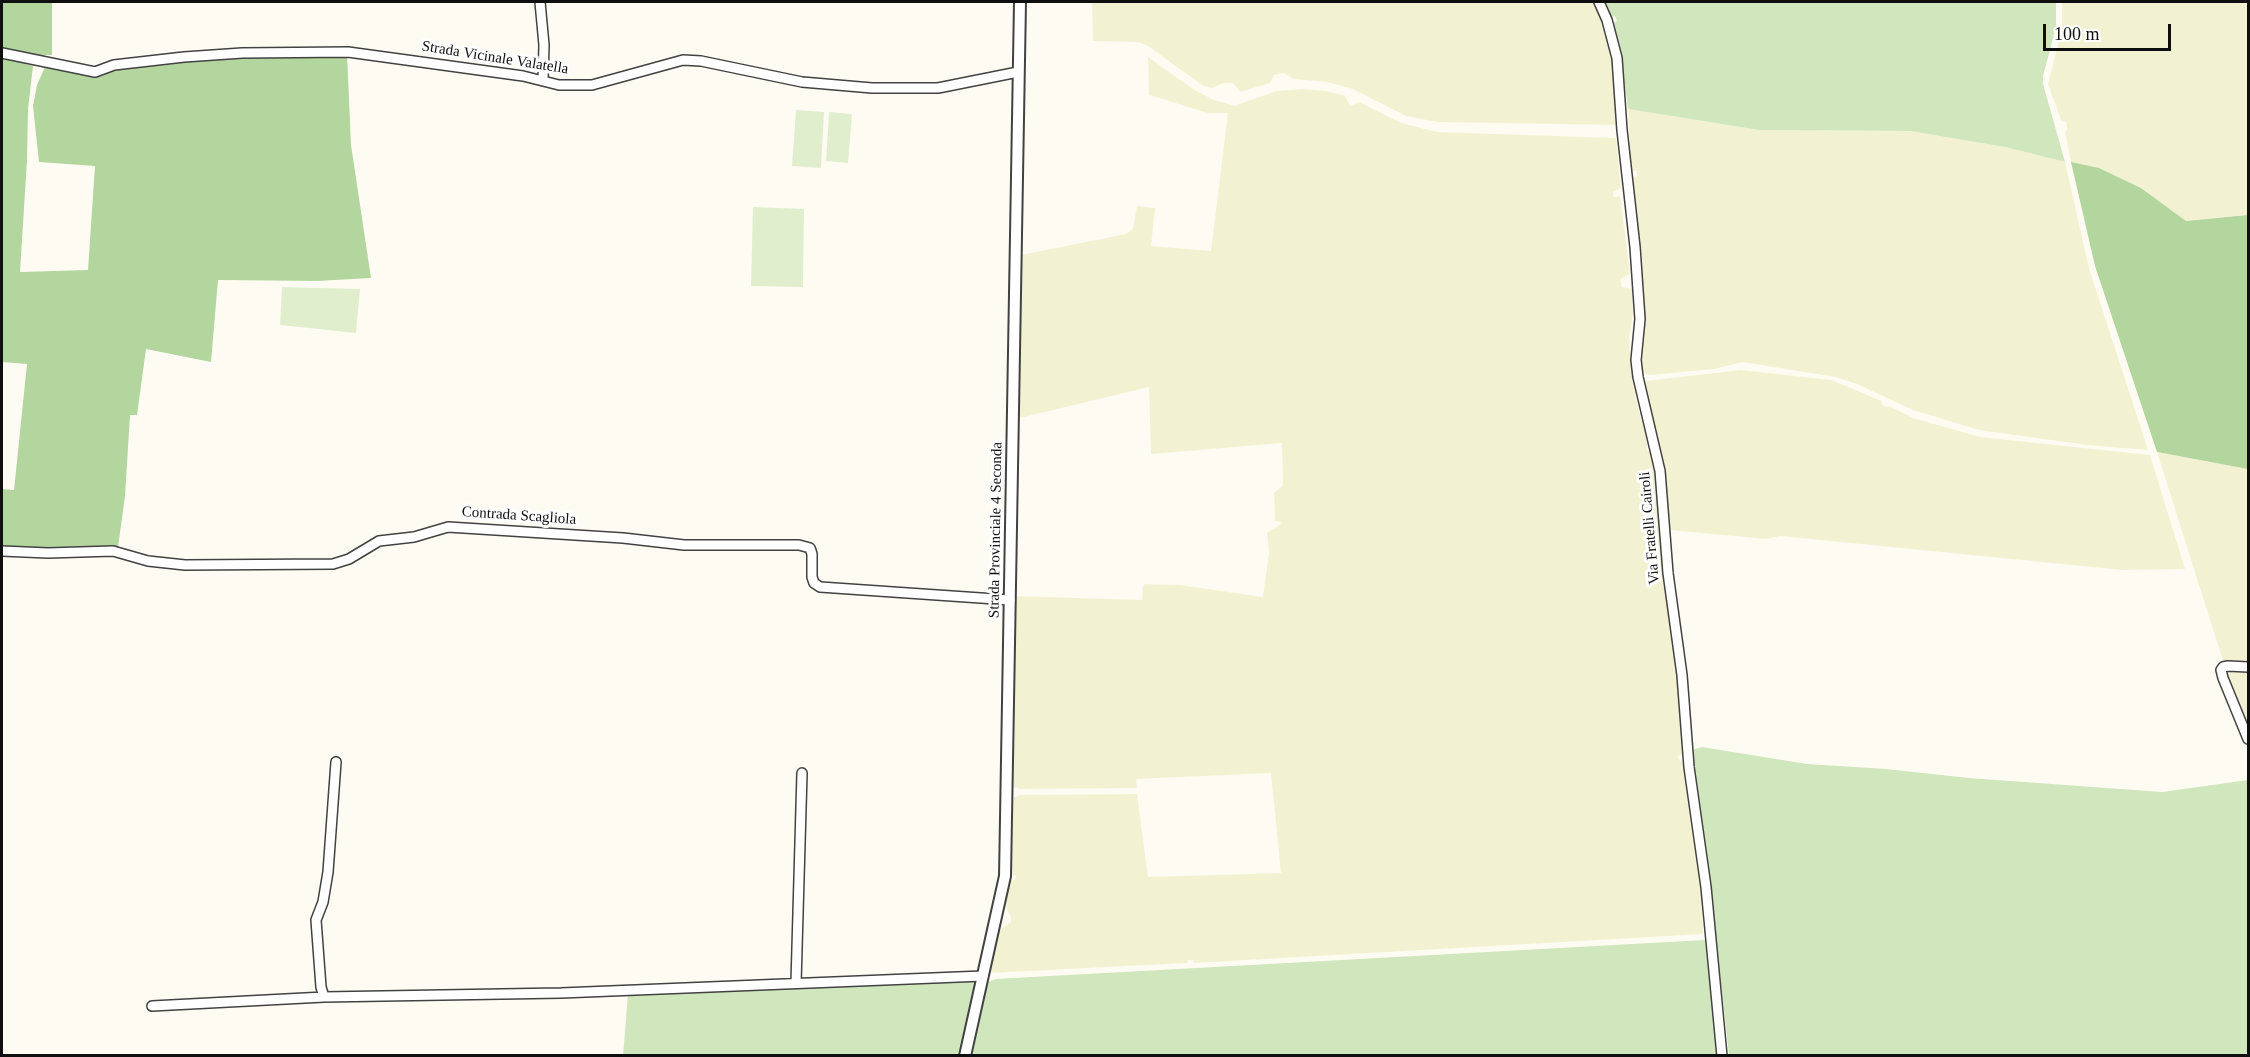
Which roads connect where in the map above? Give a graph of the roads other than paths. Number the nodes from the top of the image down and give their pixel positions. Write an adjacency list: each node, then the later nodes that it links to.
1 (540, 2): 6 (street)
2 (1020, 2): 5 (street, Strada Provinciale 4 Seconda)
3 (1599, 2): 18 (street, Via Fratelli Cairoli)
4 (2, 53): 6 (street, Strada Vicinale Valatella)
5 (1018, 72): 6 (street, Strada Vicinale Valatella); 8 (street, Strada Provinciale 4 Seconda)
6 (543, 80)
7 (2, 550): 8 (street, Contrada Scagliola)
8 (1010, 600): 13 (street, Strada Provinciale 4 Seconda)
9 (2248, 667): 10 (street)
10 (2248, 739)
11 (336, 762): 15 (street)
12 (802, 773): 14 (street)
13 (983, 976): 14 (street); 17 (street, Strada Provinciale 4 Seconda)
14 (796, 983): 15 (street)
15 (324, 997): 16 (street)
16 (152, 1006)
17 (965, 1056)
18 (1722, 1056)

